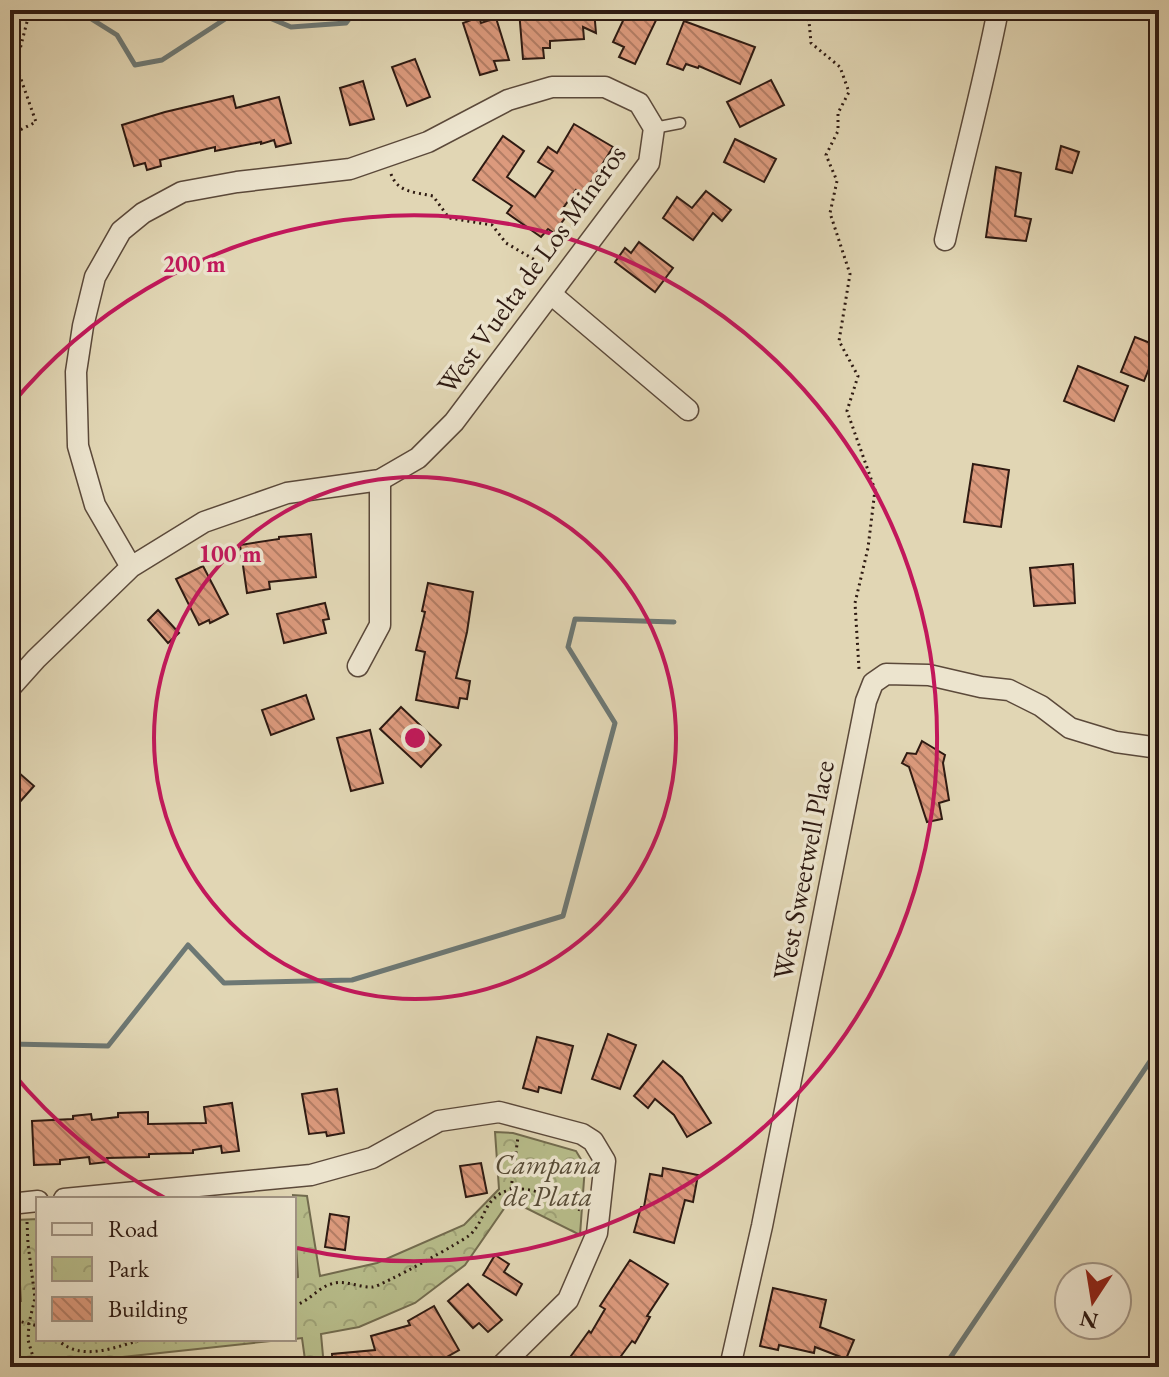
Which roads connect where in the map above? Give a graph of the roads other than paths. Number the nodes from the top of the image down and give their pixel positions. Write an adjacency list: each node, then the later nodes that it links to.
1 (998, 10): 4 (street)
2 (680, 123): 3 (lane)
3 (654, 128): 5 (street, West Vuelta de Los Mineros); 8 (street, West Vuelta de Los Mineros)
4 (945, 240)
5 (551, 294): 6 (street); 7 (street, West Vuelta de Los Mineros)
6 (688, 410)
7 (380, 480): 8 (street); 9 (street)
8 (131, 567): 10 (street)
9 (358, 666)
10 (10, 688)
11 (1159, 748): 14 (street, West Sweetwell Place)
12 (85, 1197): 13 (street)
13 (500, 1367)
14 (730, 1367)

